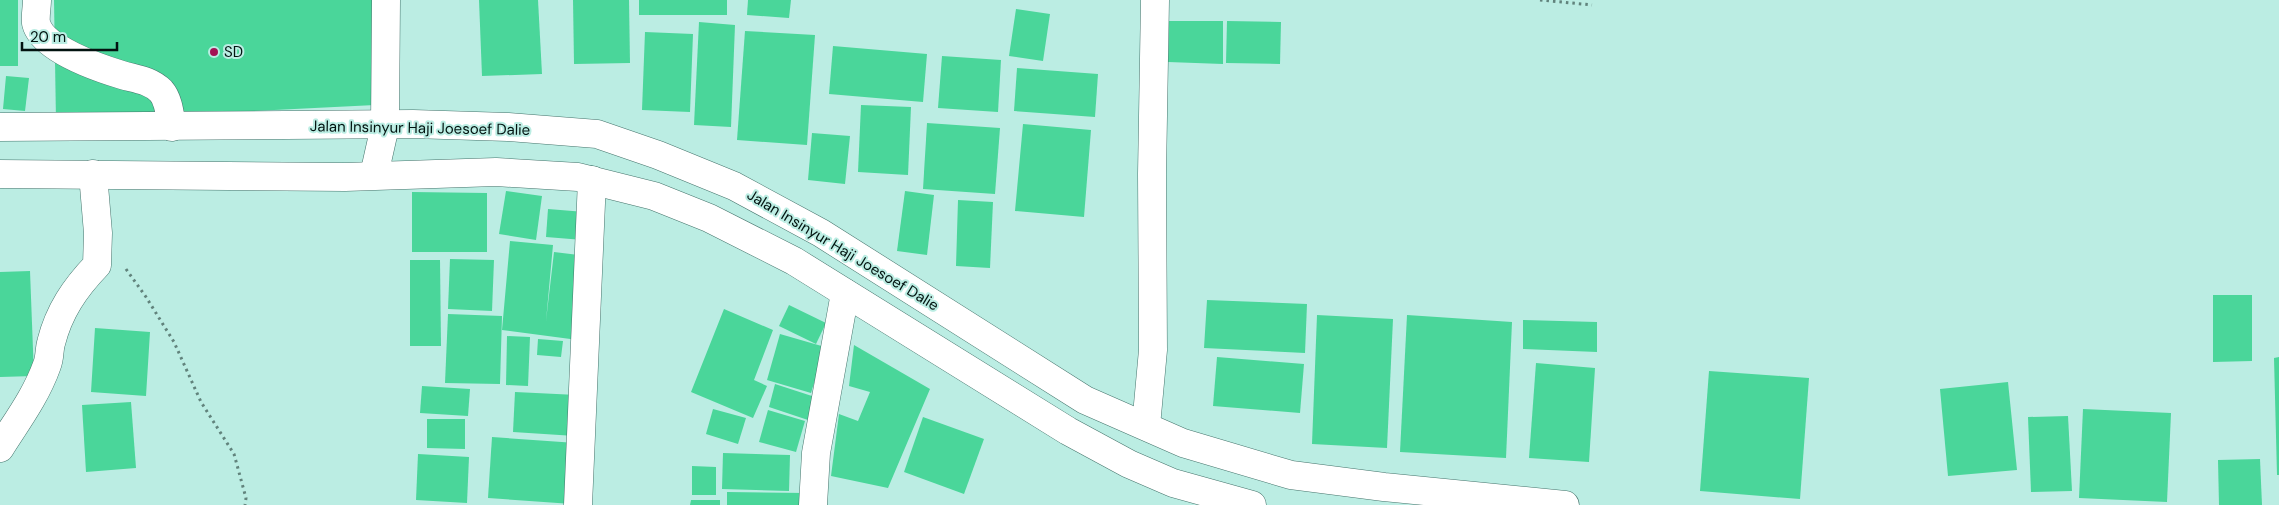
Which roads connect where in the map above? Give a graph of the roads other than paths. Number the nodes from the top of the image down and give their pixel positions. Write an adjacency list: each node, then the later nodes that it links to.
1 (37, 0): 6 (main road)
2 (386, 0): 4 (main road)
3 (1155, 0): 12 (main road)
4 (385, 126): 6 (main road, Jalan Insinyur Haji Joesoef Dalie); 9 (main road); 12 (main road, Jalan Insinyur Haji Joesoef Dalie)
5 (0, 127): 6 (main road, Jalan Insinyur Haji Joesoef Dalie)
6 (172, 127)
7 (0, 174): 8 (main road)
8 (93, 174): 9 (main road); 13 (main road)
9 (374, 175): 10 (main road)
10 (592, 180): 11 (main road); 15 (main road)
11 (845, 293): 14 (main road); 16 (main road)
12 (1146, 426): 17 (main road, Jalan Insinyur Haji Joesoef Dalie)
13 (0, 448)
14 (1238, 503)
15 (578, 505)
16 (813, 505)
17 (1565, 505)

